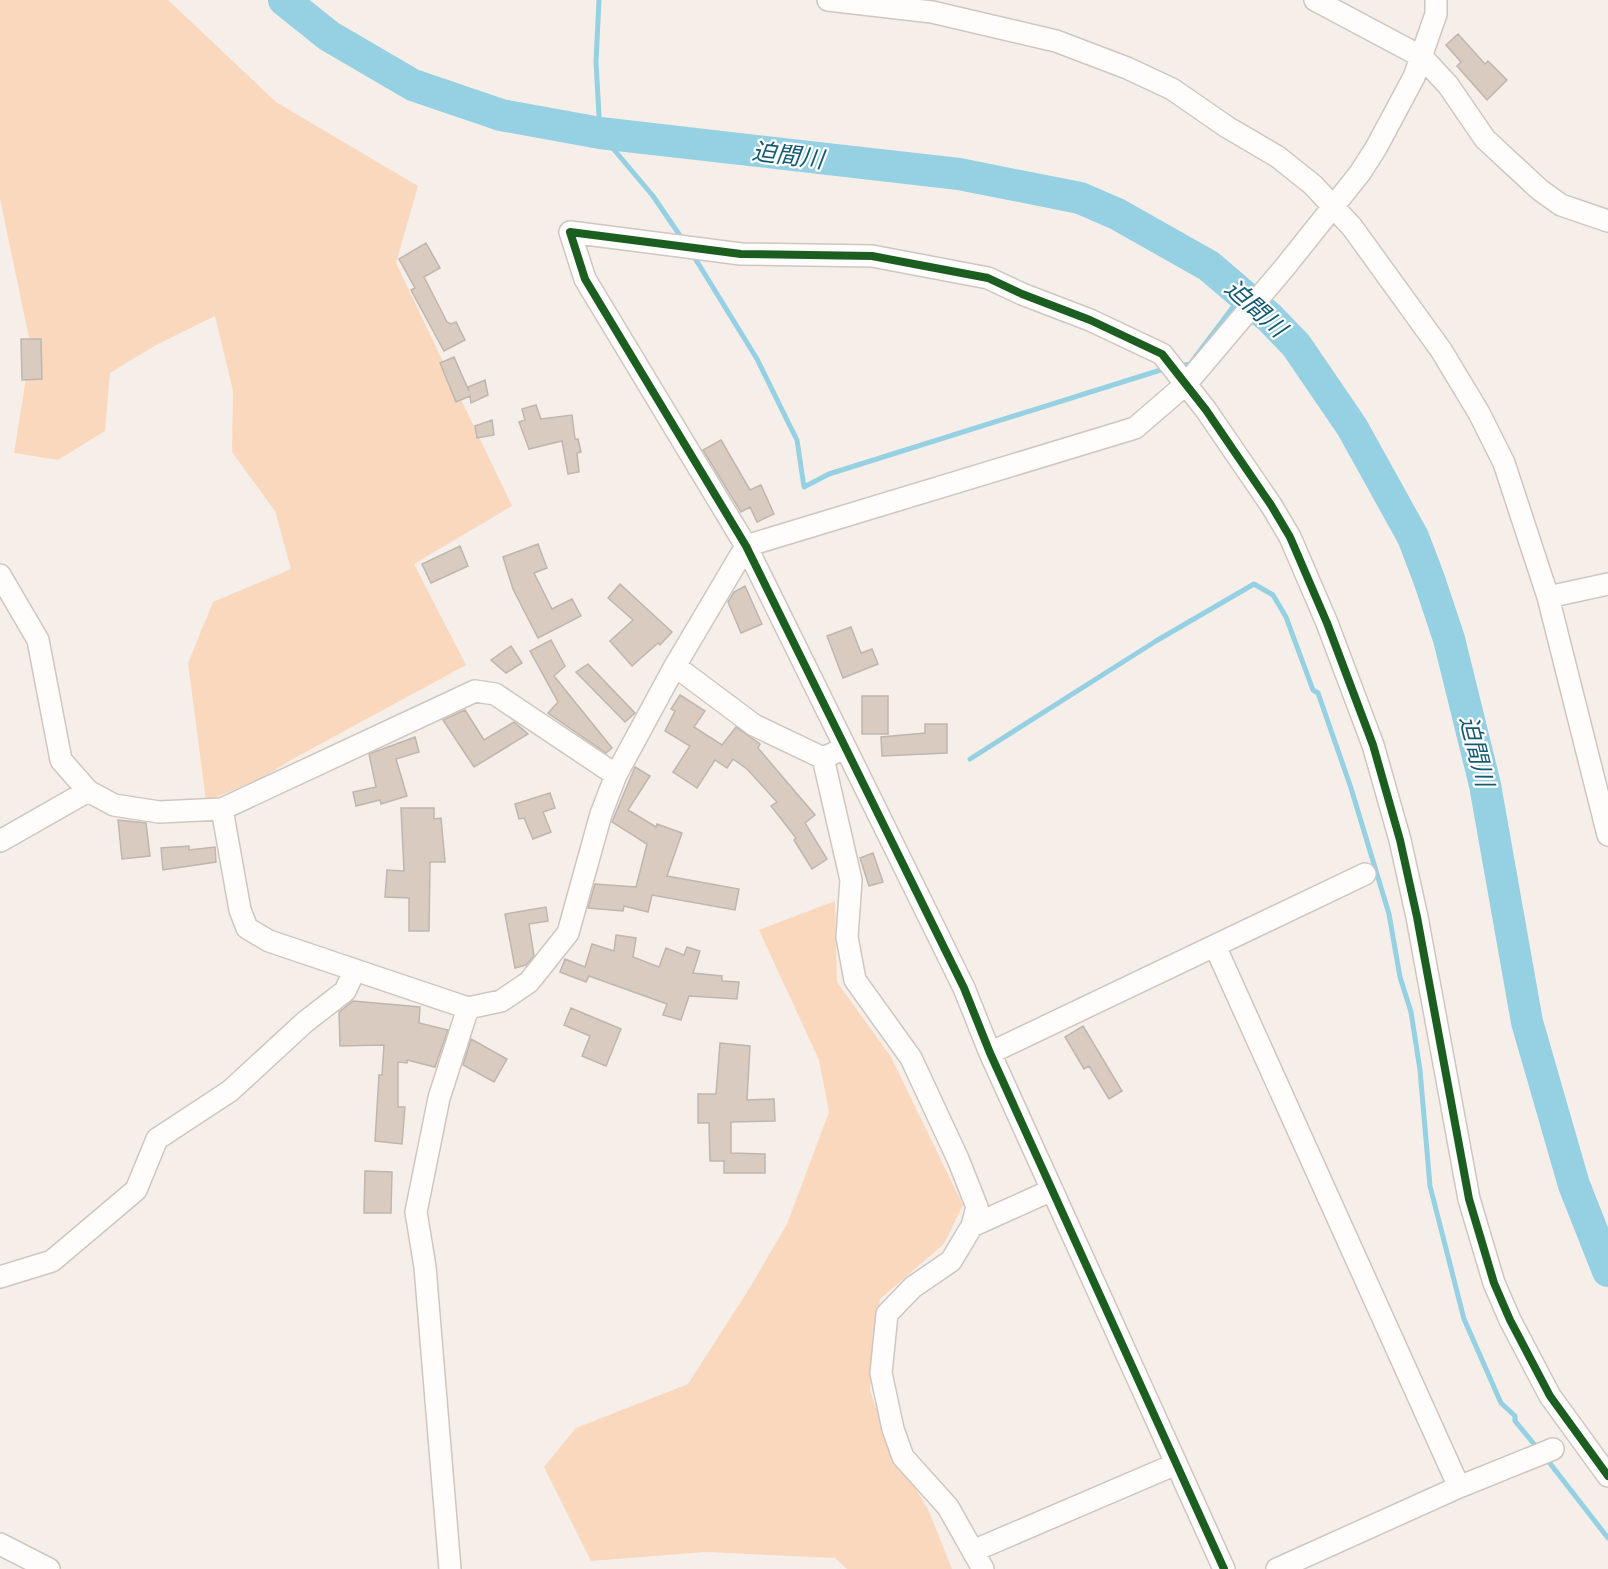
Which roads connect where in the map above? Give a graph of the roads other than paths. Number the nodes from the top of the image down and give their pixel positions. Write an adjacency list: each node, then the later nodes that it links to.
1 (828, 0): 5 (street)
2 (1315, 0): 4 (street)
3 (1439, 5): 4 (street)
4 (1422, 57): 5 (street); 6 (street)
5 (1332, 207): 7 (street); 11 (street)
6 (1608, 221)
7 (1186, 384): 8 (street); 8 (street); 30 (street)
8 (746, 546): 12 (street); 13 (street)
9 (0, 575): 16 (street)
10 (1608, 584): 11 (street)
11 (1548, 597): 18 (street)
12 (675, 666): 14 (street); 15 (street)
13 (846, 747): 14 (street); 24 (street)
14 (823, 758): 26 (street)
15 (616, 775): 17 (street); 23 (street)
16 (88, 791): 17 (street); 19 (street)
17 (222, 808): 22 (street)
18 (1608, 835)
19 (0, 841)
20 (1365, 874): 21 (street)
21 (1215, 946): 24 (street); 31 (street)
22 (354, 972): 23 (street); 27 (street)
23 (468, 1008): 35 (street)
24 (990, 1053): 25 (street)
25 (1052, 1190): 26 (street); 29 (street)
26 (972, 1226): 33 (street)
27 (0, 1277)
28 (1552, 1449): 31 (street)
29 (1176, 1464): 33 (street); 36 (street)
30 (1608, 1476)
31 (1460, 1487): 37 (street)
32 (0, 1544): 34 (street)
33 (978, 1560)
34 (49, 1569)
35 (450, 1569)
36 (1224, 1569)
37 (1277, 1569)

